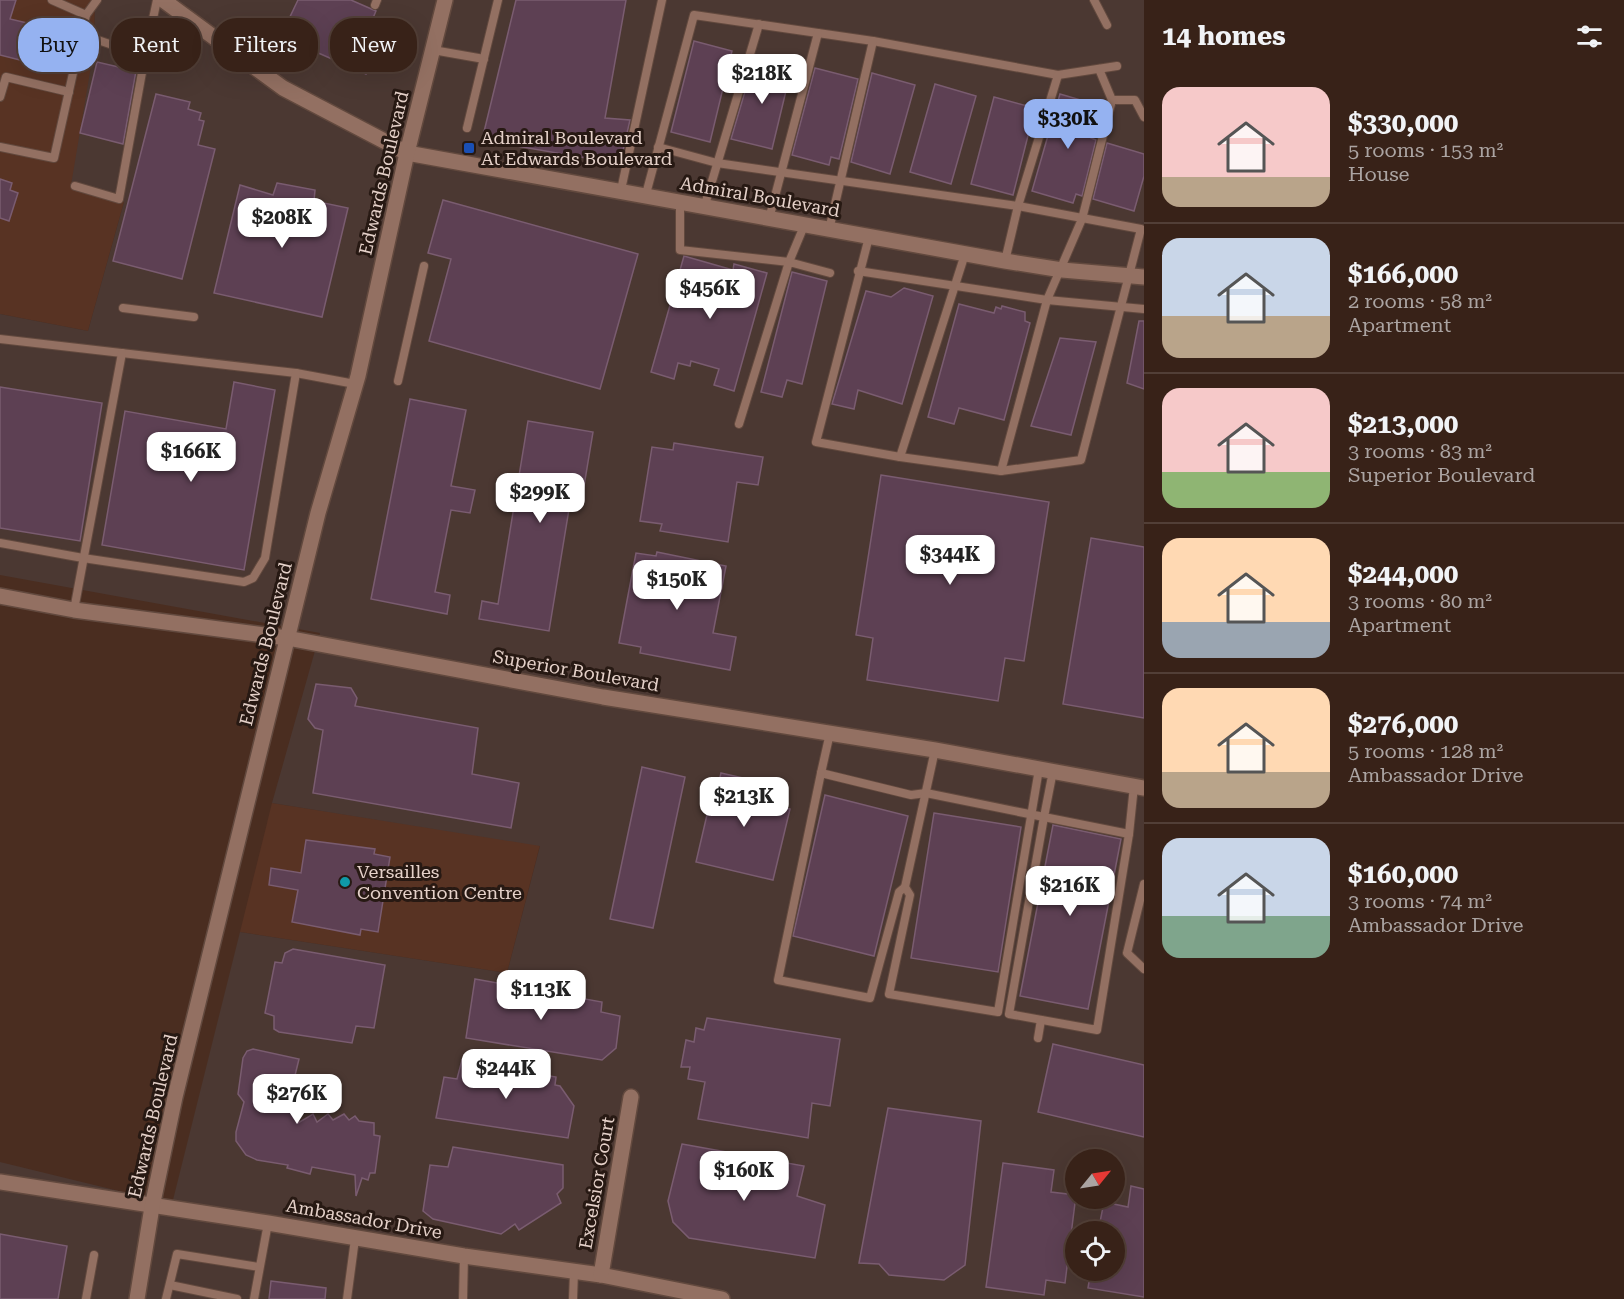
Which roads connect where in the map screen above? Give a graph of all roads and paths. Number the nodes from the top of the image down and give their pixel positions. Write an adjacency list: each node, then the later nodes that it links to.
1 (52, 0): 9 (lane)
2 (97, 0): 9 (lane)
3 (157, 0): 11 (lane)
4 (164, 0): 30 (street, Admiral Boulevard)
5 (445, 0): 16 (street, Edwards Boulevard)
6 (498, 0): 17 (lane)
7 (662, 0): 35 (lane)
8 (1094, 0): 13 (lane)
9 (86, 15): 10 (lane)
10 (85, 18)
11 (153, 18)
12 (759, 24): 14 (lane); 29 (lane); 31 (lane)
13 (1107, 25)
14 (818, 33): 15 (lane); 32 (lane)
15 (873, 41): 22 (lane); 33 (lane)
16 (433, 50): 17 (lane); 30 (street, Edwards Boulevard)
17 (484, 59): 27 (lane)
18 (1117, 66): 19 (lane)
19 (1099, 69): 22 (lane); 25 (lane)
20 (74, 72): 23 (lane)
21 (142, 72): 34 (lane)
22 (1058, 75): 38 (lane)
23 (69, 92): 24 (lane); 28 (lane)
24 (0, 97)
25 (1112, 100): 26 (lane); 41 (lane)
26 (1144, 117)
27 (467, 128)
28 (0, 147)
29 (658, 147): 31 (lane); 36 (lane)
30 (407, 153): 35 (street, Admiral Boulevard); 64 (street, Edwards Boulevard)
31 (717, 163): 32 (lane); 39 (lane)
32 (782, 170): 33 (lane); 40 (lane)
33 (842, 180): 38 (lane); 44 (lane)
34 (75, 186)
35 (621, 190): 36 (street, Admiral Boulevard)
36 (646, 194): 37 (street, Admiral Boulevard)
37 (680, 203): 39 (street, Admiral Boulevard); 48 (lane)
38 (1018, 206): 41 (lane); 47 (lane)
39 (704, 208): 40 (street, Admiral Boulevard)
40 (769, 219): 42 (street, Admiral Boulevard)
41 (1082, 219): 43 (lane); 50 (lane)
42 (804, 226): 44 (street, Admiral Boulevard); 48 (lane)
43 (1143, 226): 53 (lane)
44 (829, 230): 45 (street, Admiral Boulevard)
45 (869, 237): 46 (street, Admiral Boulevard); 51 (lane)
46 (965, 254): 47 (street, Admiral Boulevard); 54 (lane)
47 (1005, 261): 50 (street, Admiral Boulevard)
48 (789, 262): 52 (lane); 65 (lane)
49 (424, 266): 63 (lane)
50 (1062, 270): 53 (street, Admiral Boulevard); 55 (lane)
51 (858, 272): 54 (lane); 66 (lane)
52 (830, 273)
53 (1136, 277): 56 (lane)
54 (955, 286): 55 (lane); 66 (lane)
55 (1047, 300): 56 (lane); 67 (lane)
56 (1123, 306): 58 (lane); 67 (lane)
57 (123, 308): 59 (lane)
58 (1144, 309)
59 (194, 317)
60 (0, 339): 61 (lane)
61 (122, 353): 62 (lane); 69 (lane)
62 (296, 373): 64 (lane); 69 (lane)
63 (398, 381)
64 (355, 384): 72 (street, Edwards Boulevard)
65 (739, 424)
66 (900, 457): 67 (lane)
67 (1001, 471)
68 (0, 543): 69 (lane)
69 (83, 558): 71 (lane)
70 (0, 596): 71 (street, Superior Boulevard)
71 (74, 610): 72 (street, Superior Boulevard)
72 (287, 638): 73 (street, Superior Boulevard); 89 (street, Edwards Boulevard)
73 (830, 734): 74 (street, Superior Boulevard); 76 (lane)
74 (935, 750): 75 (street, Superior Boulevard); 78 (lane)
75 (1046, 769): 77 (street, Superior Boulevard); 79 (lane); 80 (lane)
76 (821, 773): 78 (lane); 83 (lane)
77 (1139, 787): 81 (lane)
78 (926, 794): 79 (lane); 83 (lane)
79 (1032, 815): 80 (lane); 83 (lane)
80 (1044, 817): 81 (lane); 85 (lane)
81 (1129, 834): 85 (lane)
82 (1144, 884): 84 (lane)
83 (905, 887)
84 (1144, 969)
85 (1041, 1020): 86 (lane)
86 (1038, 1038)
87 (631, 1097): 96 (street, Excelsior Court)
88 (0, 1182): 89 (street, Ambassador Drive)
89 (152, 1207): 90 (street, Ambassador Drive); 100 (street, Edwards Boulevard)
90 (268, 1223): 91 (street, Ambassador Drive); 94 (lane)
91 (355, 1239): 93 (street, Ambassador Drive); 104 (lane)
92 (94, 1255): 99 (lane)
93 (464, 1256): 95 (street, Ambassador Drive); 105 (lane)
94 (259, 1267): 97 (lane); 103 (lane)
95 (574, 1272): 96 (street, Ambassador Drive); 106 (lane)
96 (601, 1275): 98 (street, Ambassador Drive)
97 (170, 1285): 101 (lane); 102 (lane)
98 (683, 1296): 107 (street, Ambassador Drive)
99 (86, 1299)
100 (137, 1299)
101 (166, 1299)
102 (237, 1299)
103 (254, 1299)
104 (347, 1299)
105 (463, 1299)
106 (573, 1299)
107 (722, 1299)

